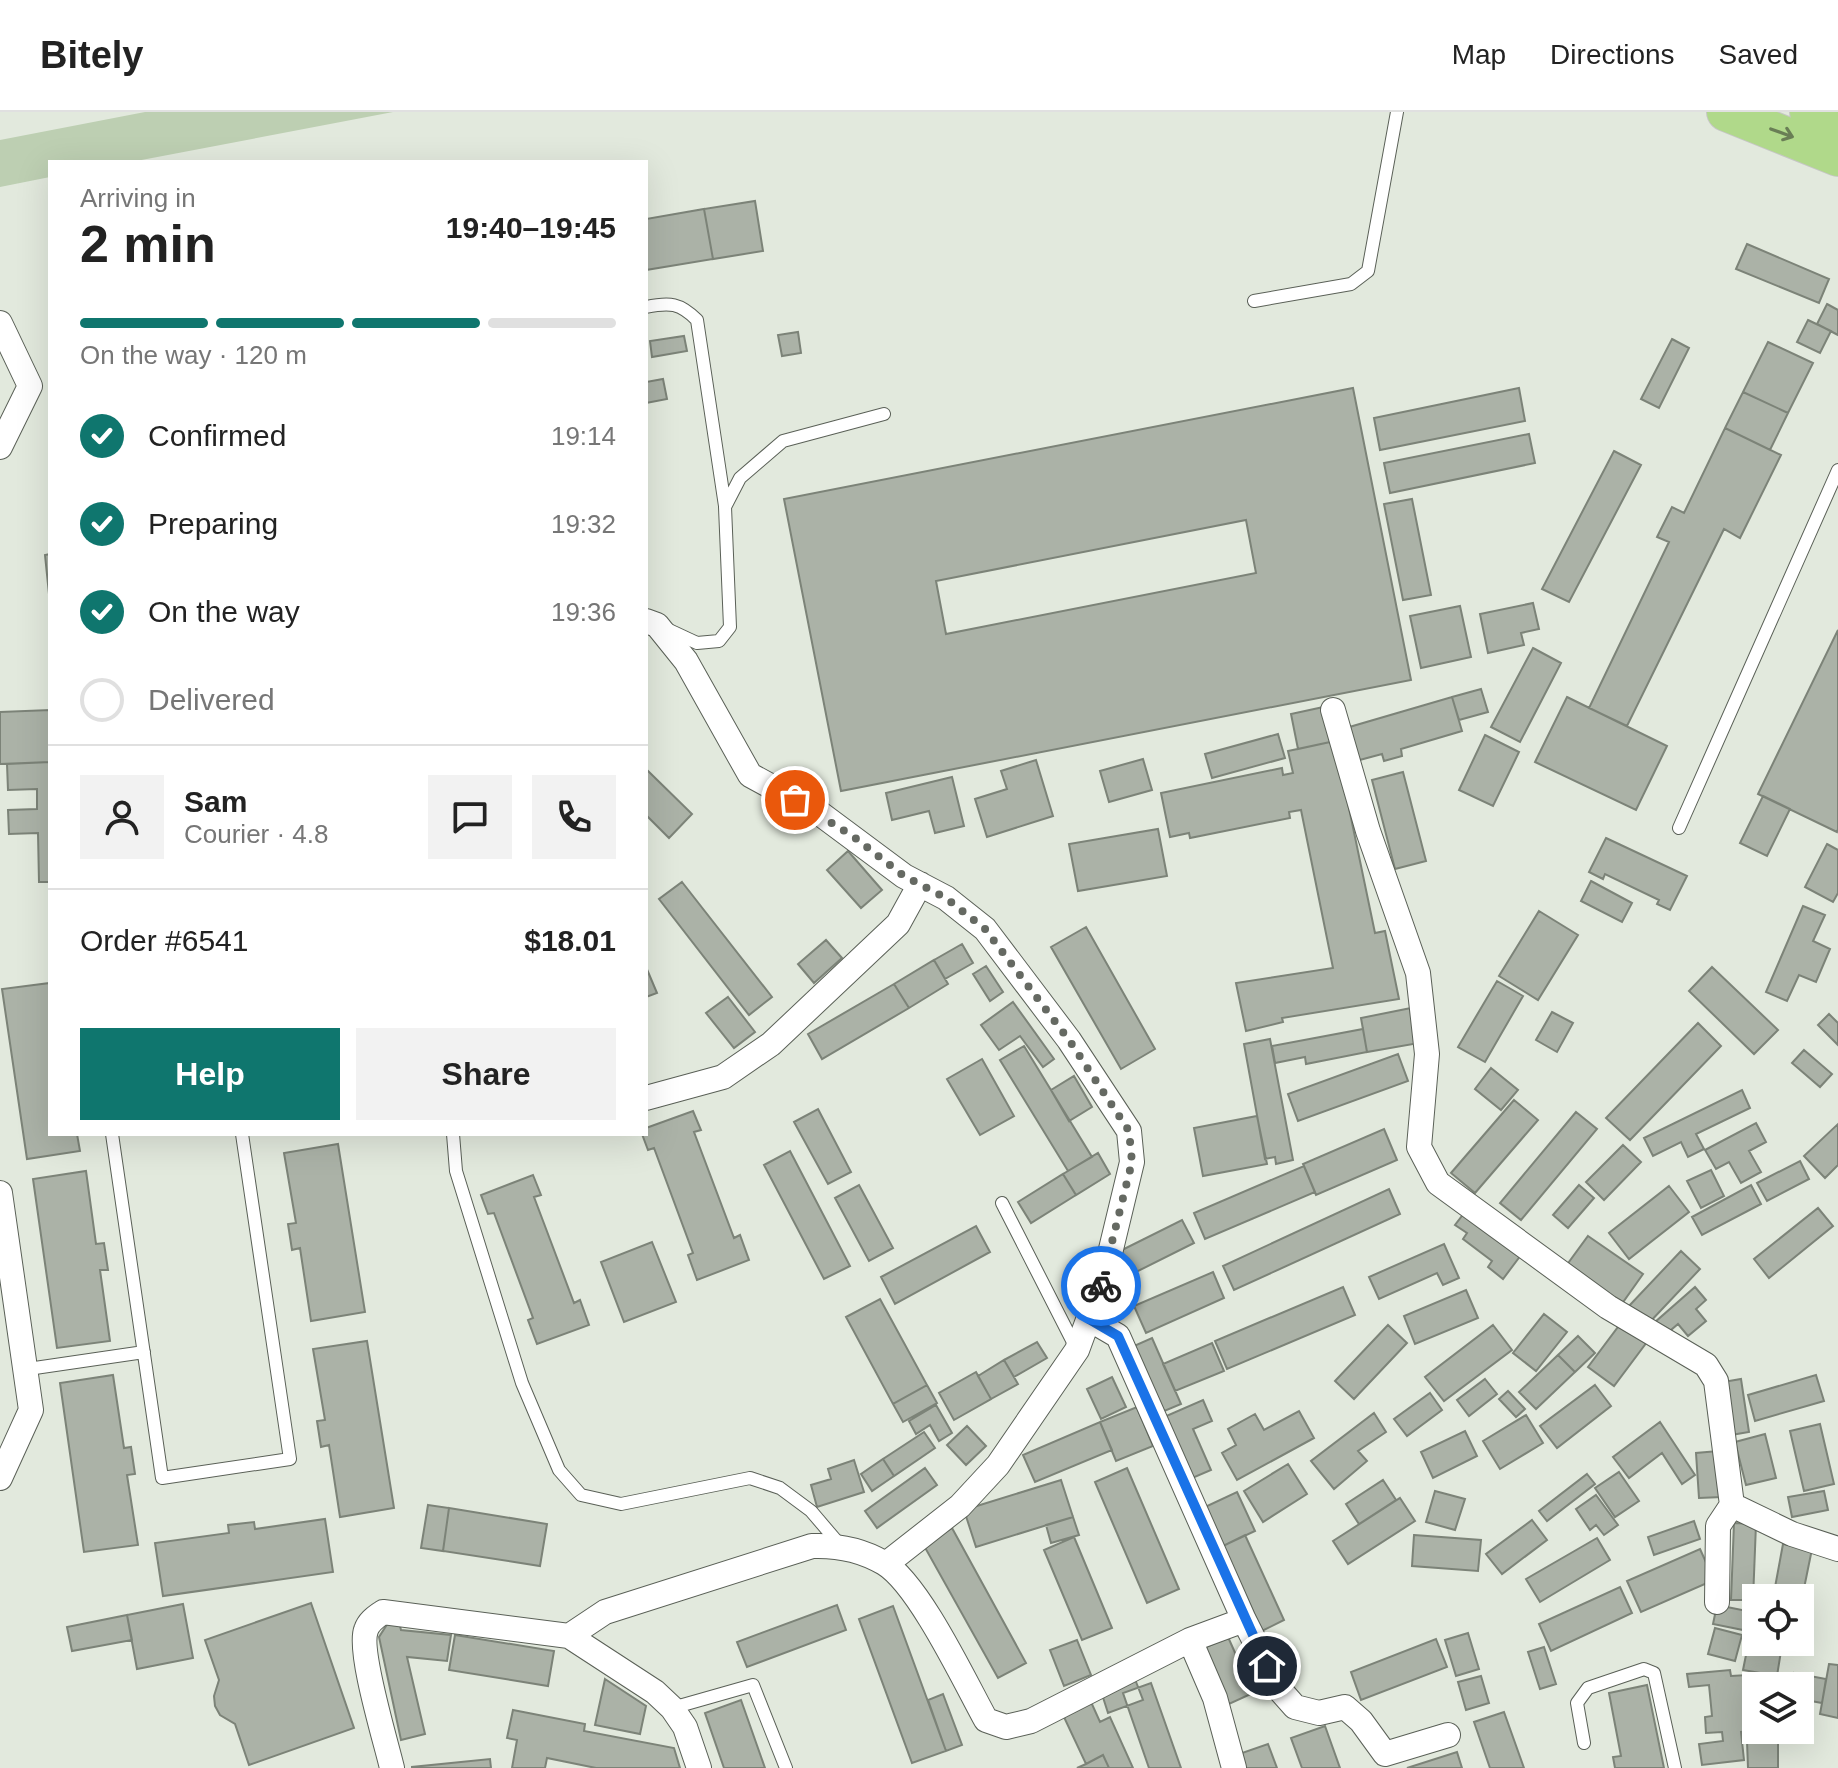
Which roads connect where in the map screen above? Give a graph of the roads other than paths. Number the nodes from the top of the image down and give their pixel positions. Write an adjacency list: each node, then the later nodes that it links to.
1 (1397, 112): 6 (lane)
2 (1726, 112): 5 (main road, one-way to 5)
3 (1809, 112): 4 (main road)
4 (1838, 123)
5 (1838, 157)
6 (1254, 301)
7 (648, 307): 13 (lane)
8 (0, 323): 9 (street)
9 (40, 388): 11 (street)
10 (884, 414): 13 (lane)
11 (0, 447)
12 (1838, 470): 16 (lane)
13 (725, 507): 14 (lane)
14 (652, 623): 17 (street)
15 (1333, 710): 30 (street)
16 (1679, 828)
17 (920, 884): 18 (street); 24 (street)
18 (648, 1097)
19 (112, 1136): 26 (lane)
20 (242, 1136): 26 (lane)
21 (453, 1136): 31 (lane)
22 (0, 1193): 27 (street)
23 (1002, 1203): 25 (lane)
24 (1089, 1319): 25 (street); 35 (street)
25 (1077, 1350): 33 (street)
26 (144, 1352): 27 (lane)
27 (28, 1369): 28 (street)
28 (9, 1437): 29 (street)
29 (0, 1478)
30 (1732, 1505): 32 (street); 34 (street)
31 (840, 1545): 33 (street); 36 (street)
32 (1838, 1549)
33 (886, 1564): 37 (street)
34 (1717, 1602)
35 (1244, 1620): 37 (street); 39 (street)
36 (569, 1636): 38 (street); 41 (street)
37 (1190, 1640): 44 (street)
38 (672, 1708): 42 (street); 43 (lane)
39 (1448, 1735)
40 (1584, 1743): 45 (lane)
41 (392, 1768)
42 (699, 1768)
43 (786, 1768)
44 (1234, 1768)
45 (1675, 1768)

